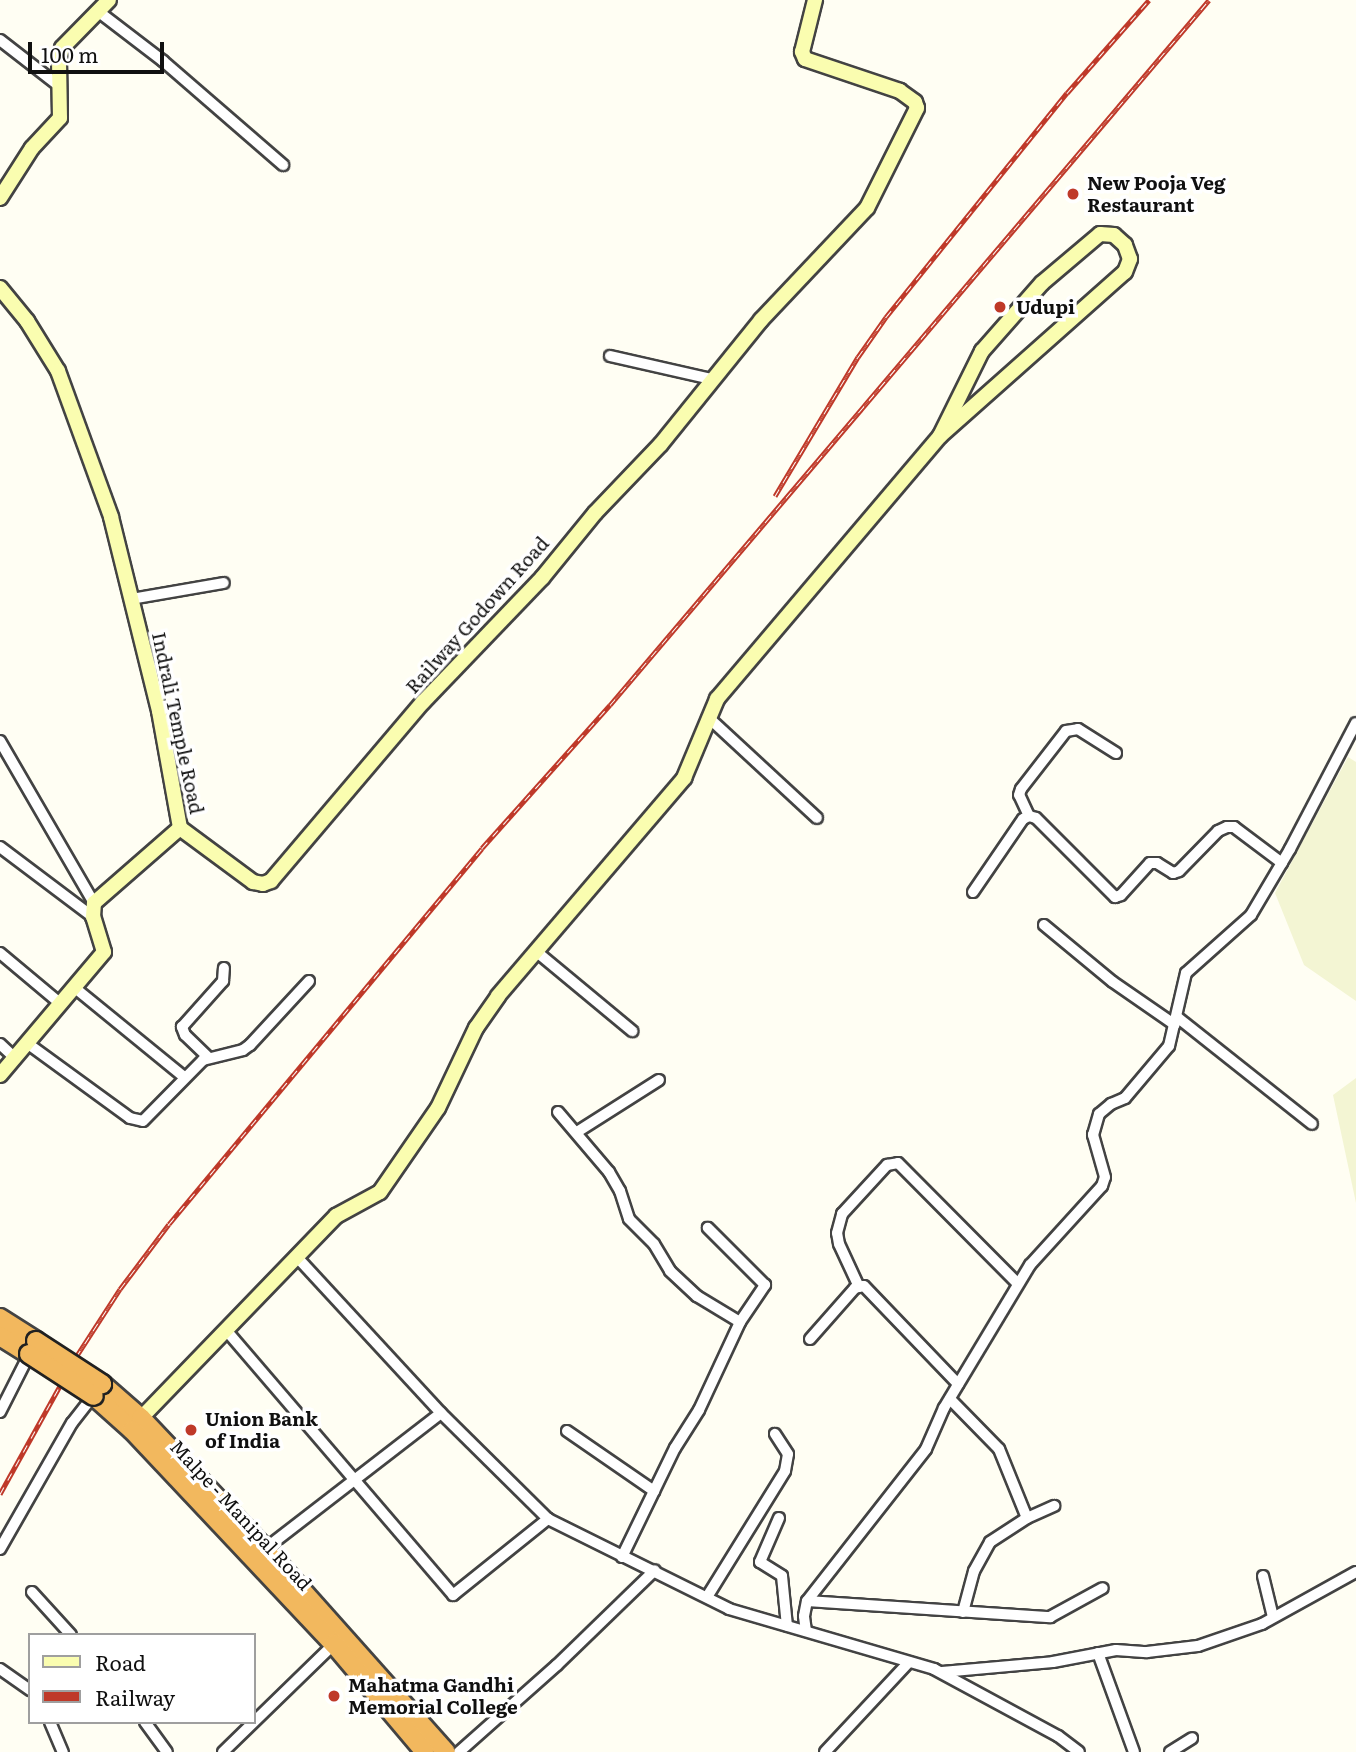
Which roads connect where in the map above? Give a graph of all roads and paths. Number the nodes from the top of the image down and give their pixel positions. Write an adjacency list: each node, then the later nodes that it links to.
1 (815, 0): 9 (street, Railway Godown Road)
2 (104, 6): 4 (street); 5 (street)
3 (0, 40): 4 (street)
4 (58, 85): 6 (street)
5 (283, 165)
6 (0, 198)
7 (0, 288): 12 (street, Indrali Temple Road)
8 (610, 356): 9 (street)
9 (711, 379): 19 (street, Railway Godown Road)
10 (940, 436): 10 (street); 13 (street)
11 (224, 583): 12 (street)
12 (131, 599): 19 (street, Indrali Temple Road)
13 (709, 718): 18 (street); 25 (street)
14 (1356, 723): 21 (street)
15 (0, 741): 23 (street)
16 (1116, 753): 17 (street)
17 (1028, 816): 21 (street); 22 (street)
18 (817, 818)
19 (180, 828): 23 (street, Indrali Temple Road)
20 (0, 847): 23 (street)
21 (1282, 863): 31 (street)
22 (973, 892)
23 (94, 910): 29 (street)
24 (1044, 925): 31 (street)
25 (537, 951): 32 (street); 44 (street)
26 (0, 953): 30 (street)
27 (224, 968): 36 (street)
28 (309, 981): 36 (street)
29 (75, 988): 30 (street); 38 (street)
30 (61, 1004): 33 (street)
31 (1176, 1021): 41 (street); 45 (street)
32 (632, 1031)
33 (27, 1043): 35 (street); 38 (street)
34 (0, 1044): 35 (street)
35 (15, 1058): 37 (street)
36 (209, 1058): 38 (street)
37 (0, 1075)
38 (184, 1077)
39 (659, 1080): 42 (street)
40 (558, 1112): 42 (street)
41 (1311, 1124)
42 (577, 1132): 48 (street)
43 (708, 1228): 48 (street)
44 (296, 1256): 49 (street); 57 (street)
45 (1018, 1284): 46 (street); 53 (street)
46 (859, 1287): 51 (street); 53 (street)
47 (0, 1318): 52 (highway)
48 (740, 1322): 62 (street)
49 (226, 1330): 58 (street); 61 (street)
50 (0, 1336): 52 (highway, Malpe - Manipal Road)
51 (810, 1339)
52 (32, 1348): 54 (highway, Malpe - Manipal Road, bridge); 56 (street)
53 (958, 1384): 55 (street)
54 (98, 1390): 58 (highway, Malpe - Manipal Road); 67 (street); 82 (highway, Malpe - Manipal Road)
55 (950, 1399): 65 (street); 76 (street)
56 (0, 1412)
57 (441, 1413): 61 (street); 66 (street)
58 (141, 1418): 68 (highway, Malpe - Manipal Road)
59 (568, 1431): 62 (street)
60 (775, 1434): 75 (street)
61 (353, 1479): 66 (street); 68 (street)
62 (654, 1490): 69 (street)
63 (1054, 1506): 65 (street)
64 (779, 1518): 79 (street)
65 (1027, 1518): 77 (street)
66 (548, 1519): 69 (street)
67 (0, 1549)
68 (265, 1549): 97 (highway, Malpe - Manipal Road)
69 (622, 1557): 70 (street)
70 (655, 1570): 75 (street); 98 (street)
71 (1356, 1572): 78 (street)
72 (1263, 1576): 78 (street)
73 (1103, 1588): 77 (street)
74 (32, 1592): 81 (street)
75 (707, 1597): 79 (street)
76 (807, 1601): 77 (street); 80 (street)
77 (962, 1612)
78 (1273, 1617): 83 (street)
79 (788, 1626): 80 (street)
80 (806, 1631): 84 (street)
81 (69, 1633)
82 (334, 1644): 88 (street); 96 (highway, Malpe - Manipal Road)
83 (1098, 1654): 86 (street); 101 (street)
84 (909, 1662): 86 (street); 99 (street)
85 (0, 1669): 87 (street)
86 (940, 1672): 100 (street)
87 (28, 1689)
88 (256, 1720)
89 (51, 1724): 93 (street)
90 (146, 1724): 94 (street)
91 (252, 1724): 95 (street)
92 (1192, 1738): 102 (street)
93 (63, 1752)
94 (167, 1752)
95 (223, 1752)
96 (425, 1752)
97 (446, 1752)
98 (459, 1752)
99 (825, 1752)
100 (1079, 1752)
101 (1134, 1752)
102 (1170, 1752)

